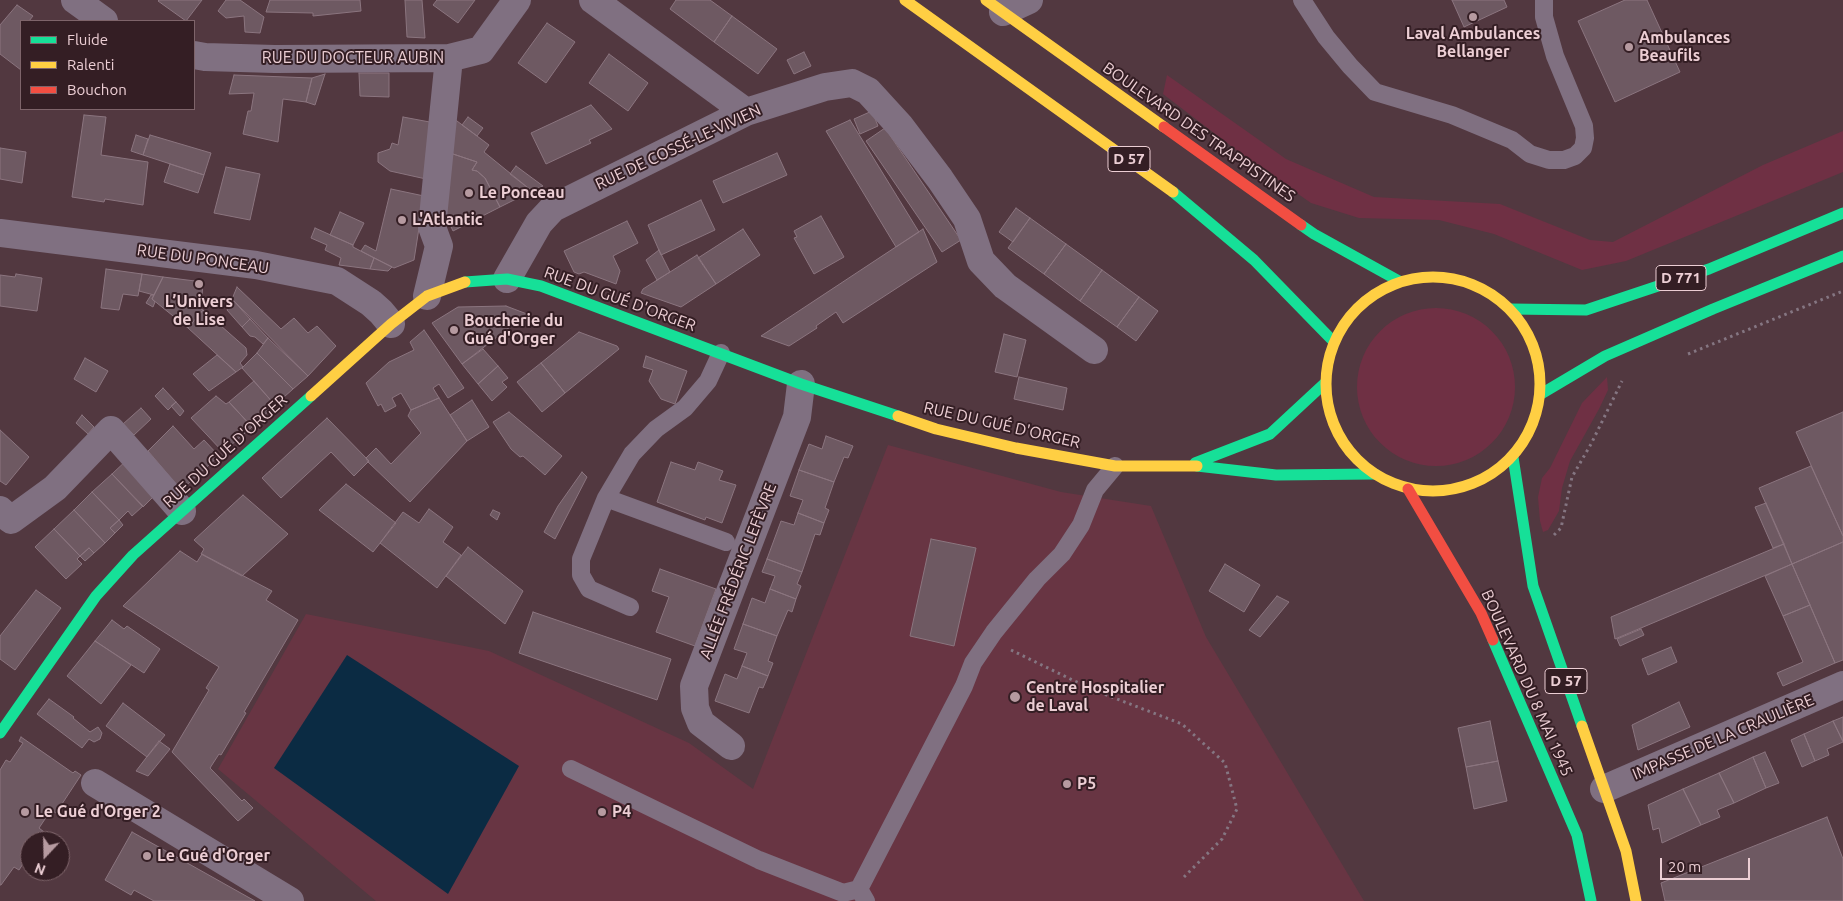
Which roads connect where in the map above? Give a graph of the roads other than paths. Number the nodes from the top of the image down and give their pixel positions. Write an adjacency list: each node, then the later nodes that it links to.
1 (76, 0): 9 (street)
2 (517, 0): 11 (street, RUE DU DOCTEUR AUBIN)
3 (593, 0): 12 (street)
4 (905, 0): 21 (main road, D 57)
5 (1029, 0): 8 (street)
6 (1302, 0): 7 (lane)
7 (1544, 0)
8 (992, 4): 17 (main road, BOULEVARD DES TRAPPISTINES / D 57)
9 (103, 20)
10 (195, 55): 11 (street, RUE DU DOCTEUR AUBIN)
11 (449, 58): 18 (street)
12 (746, 112): 16 (street, RUE DE COSSÉ-LE-VIVIEN); 22 (street, RUE DE COSSÉ-LE-VIVIEN)
13 (1843, 213): 19 (main road, D 771)
14 (0, 233): 20 (street, RUE DU PONCEAU)
15 (1843, 256): 26 (main road, D 771)
16 (507, 279): 18 (main road, RUE DU GUÉ D'ORGER); 23 (main road, RUE DU GUÉ D'ORGER)
17 (1399, 282): 19 (main road); 21 (main road)
18 (427, 296): 20 (main road, RUE DU GUÉ D'ORGER)
19 (1511, 309): 26 (main road)
20 (391, 324): 34 (main road, RUE DU GUÉ D'ORGER)
21 (1334, 342): 24 (main road)
22 (1094, 350)
23 (721, 353): 25 (main road, RUE DU GUÉ D'ORGER); 32 (lane)
24 (1325, 383): 28 (main road, RUE DU GUÉ D'ORGER); 30 (main road)
25 (801, 384): 29 (main road, RUE DU GUÉ D'ORGER); 39 (street, ALLÉE FRÉDÉRIC LEFÈVRE)
26 (1541, 394): 27 (main road)
27 (1513, 457): 31 (main road); 42 (main road, BOULEVARD DU 8 MAI 1945 / D 57)
28 (1190, 465): 29 (main road, RUE DU GUÉ D'ORGER); 30 (main road, RUE DU GUÉ D'ORGER)
29 (1115, 466): 43 (lane)
30 (1375, 474): 31 (main road)
31 (1408, 488): 45 (main road, BOULEVARD DU 8 MAI 1945)
32 (606, 498): 35 (lane); 36 (lane)
33 (0, 510): 34 (street)
34 (182, 511): 38 (main road, RUE DU GUÉ D'ORGER)
35 (726, 542)
36 (630, 607)
37 (1843, 685): 42 (street, IMPASSE DE LA CRAULIÈRE)
38 (0, 733)
39 (731, 746)
40 (571, 769): 43 (lane)
41 (95, 783): 44 (street)
42 (1604, 789): 46 (main road, BOULEVARD DU 8 MAI 1945 / D 57)
43 (852, 896)
44 (290, 901)
45 (1591, 901)
46 (1636, 901)

